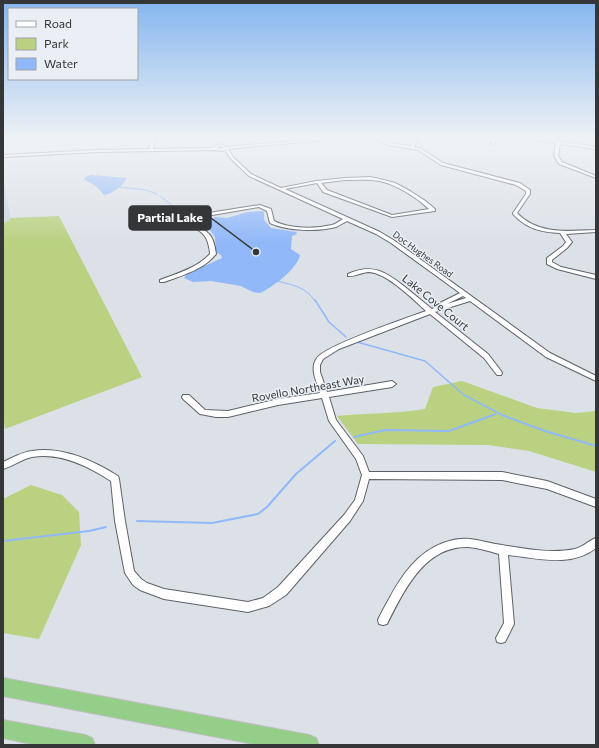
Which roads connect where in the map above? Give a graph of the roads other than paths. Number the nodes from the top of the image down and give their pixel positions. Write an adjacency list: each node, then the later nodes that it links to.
1 (248, 173): 6 (street, Doc Hughes Road)
2 (476, 173): 9 (street)
3 (586, 173): 4 (street)
4 (596, 177)
5 (319, 183): 5 (street); 6 (street)
6 (281, 189): 7 (street, Doc Hughes Road)
7 (347, 219): 12 (street); 13 (street, Doc Hughes Road)
8 (596, 231): 9 (street)
9 (562, 232): 11 (street)
10 (350, 275): 15 (street, Lake Cove Court)
11 (596, 277)
12 (162, 281)
13 (463, 294): 14 (street, Doc Hughes Road); 15 (street)
14 (469, 299): 15 (street); 17 (street, Doc Hughes Road)
15 (431, 311): 16 (street, Lake Cove Court); 19 (street)
16 (499, 373)
17 (596, 379)
18 (392, 384): 19 (street, Rovello Northeast Way)
19 (324, 395): 20 (street, Rovello Northeast Way); 22 (street)
20 (186, 397)
21 (3, 466): 22 (street)
22 (366, 475): 23 (street)
23 (596, 503)
24 (596, 542): 25 (street)
25 (504, 550): 26 (street); 27 (street)
26 (383, 620)
27 (500, 638)
28 (3, 687): 31 (highway)
29 (3, 729): 30 (highway)
30 (85, 745)
31 (309, 745)

